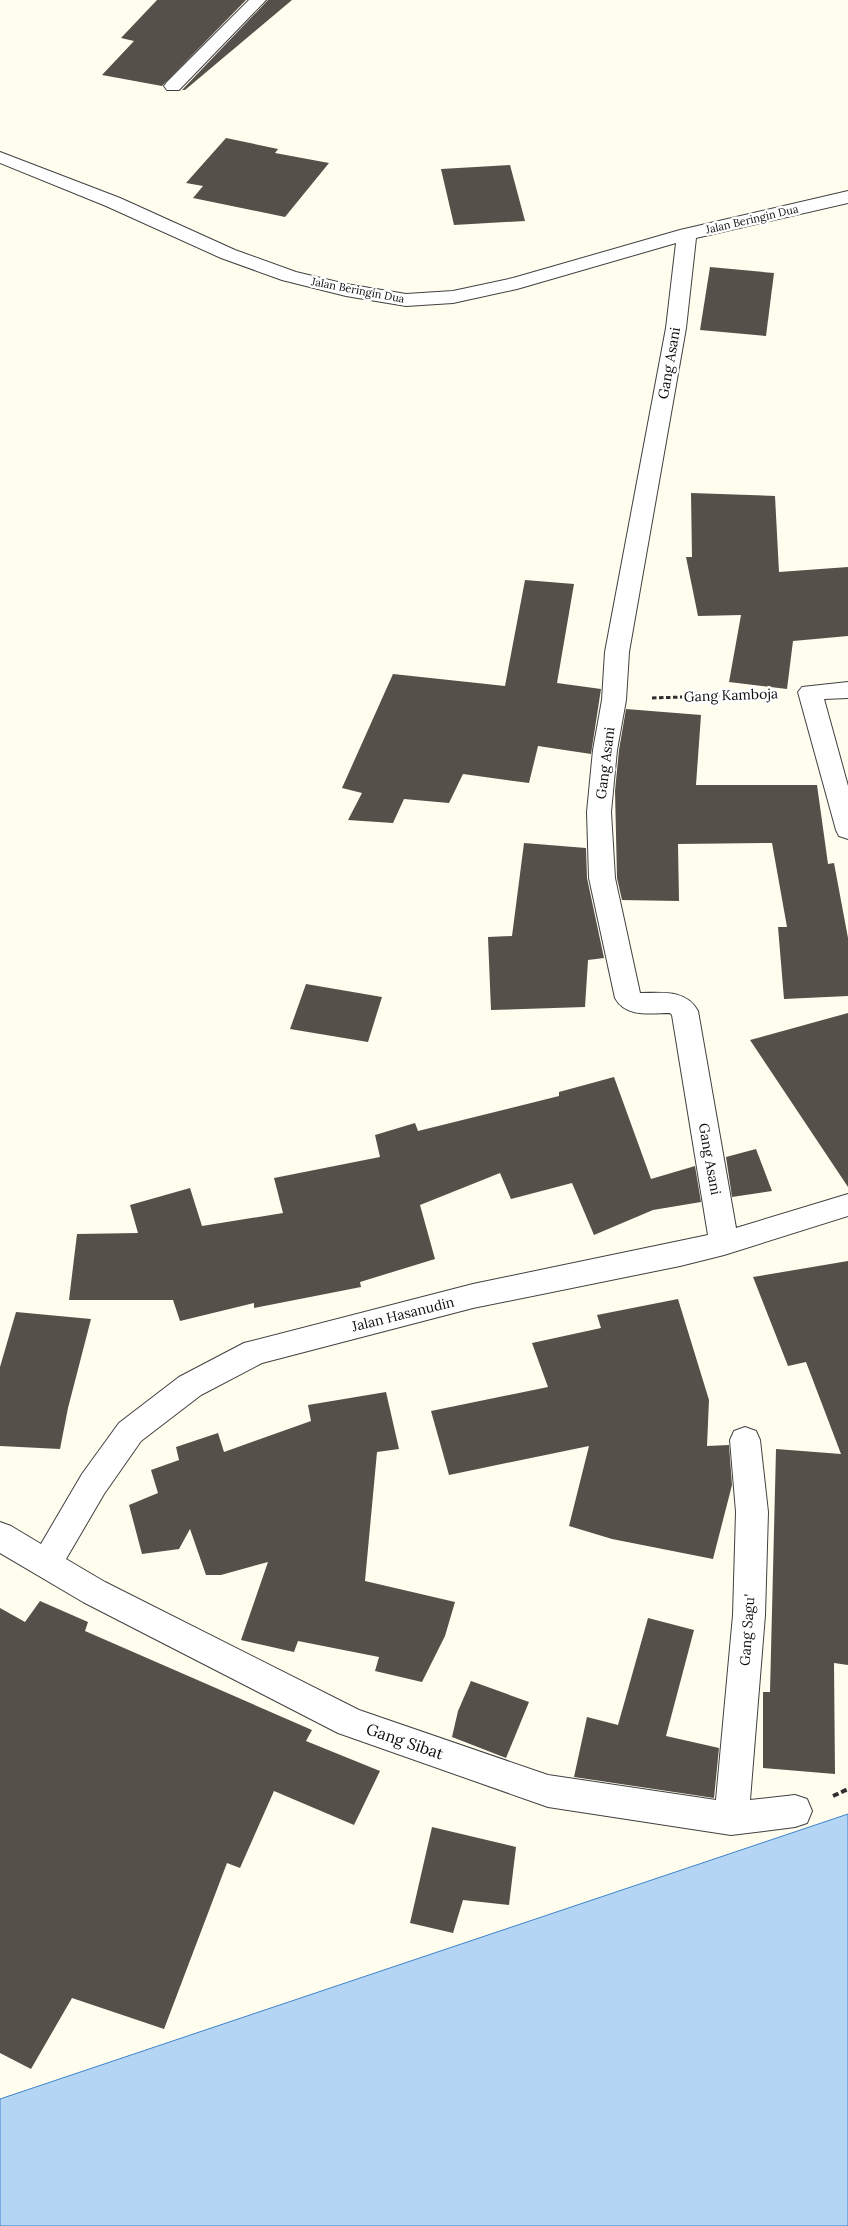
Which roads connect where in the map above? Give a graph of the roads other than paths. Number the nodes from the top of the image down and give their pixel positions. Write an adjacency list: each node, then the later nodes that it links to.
1 (258, 0): 2 (street)
2 (172, 86)
3 (0, 157): 5 (street, Jalan Beringin Dua)
4 (848, 196): 5 (street, Jalan Beringin Dua)
5 (688, 234): 9 (street, Gang Asani)
6 (848, 690): 7 (street)
7 (848, 830)
8 (848, 1206): 9 (street, Jalan Hasanudin)
9 (724, 1243): 12 (street, Jalan Hasanudin)
10 (745, 1440): 14 (street, Gang Sagu')
11 (0, 1536): 12 (street, Gang Sibat)
12 (46, 1564): 14 (street, Gang Sibat)
13 (795, 1811): 14 (street, Gang Sibat)
14 (731, 1819)

